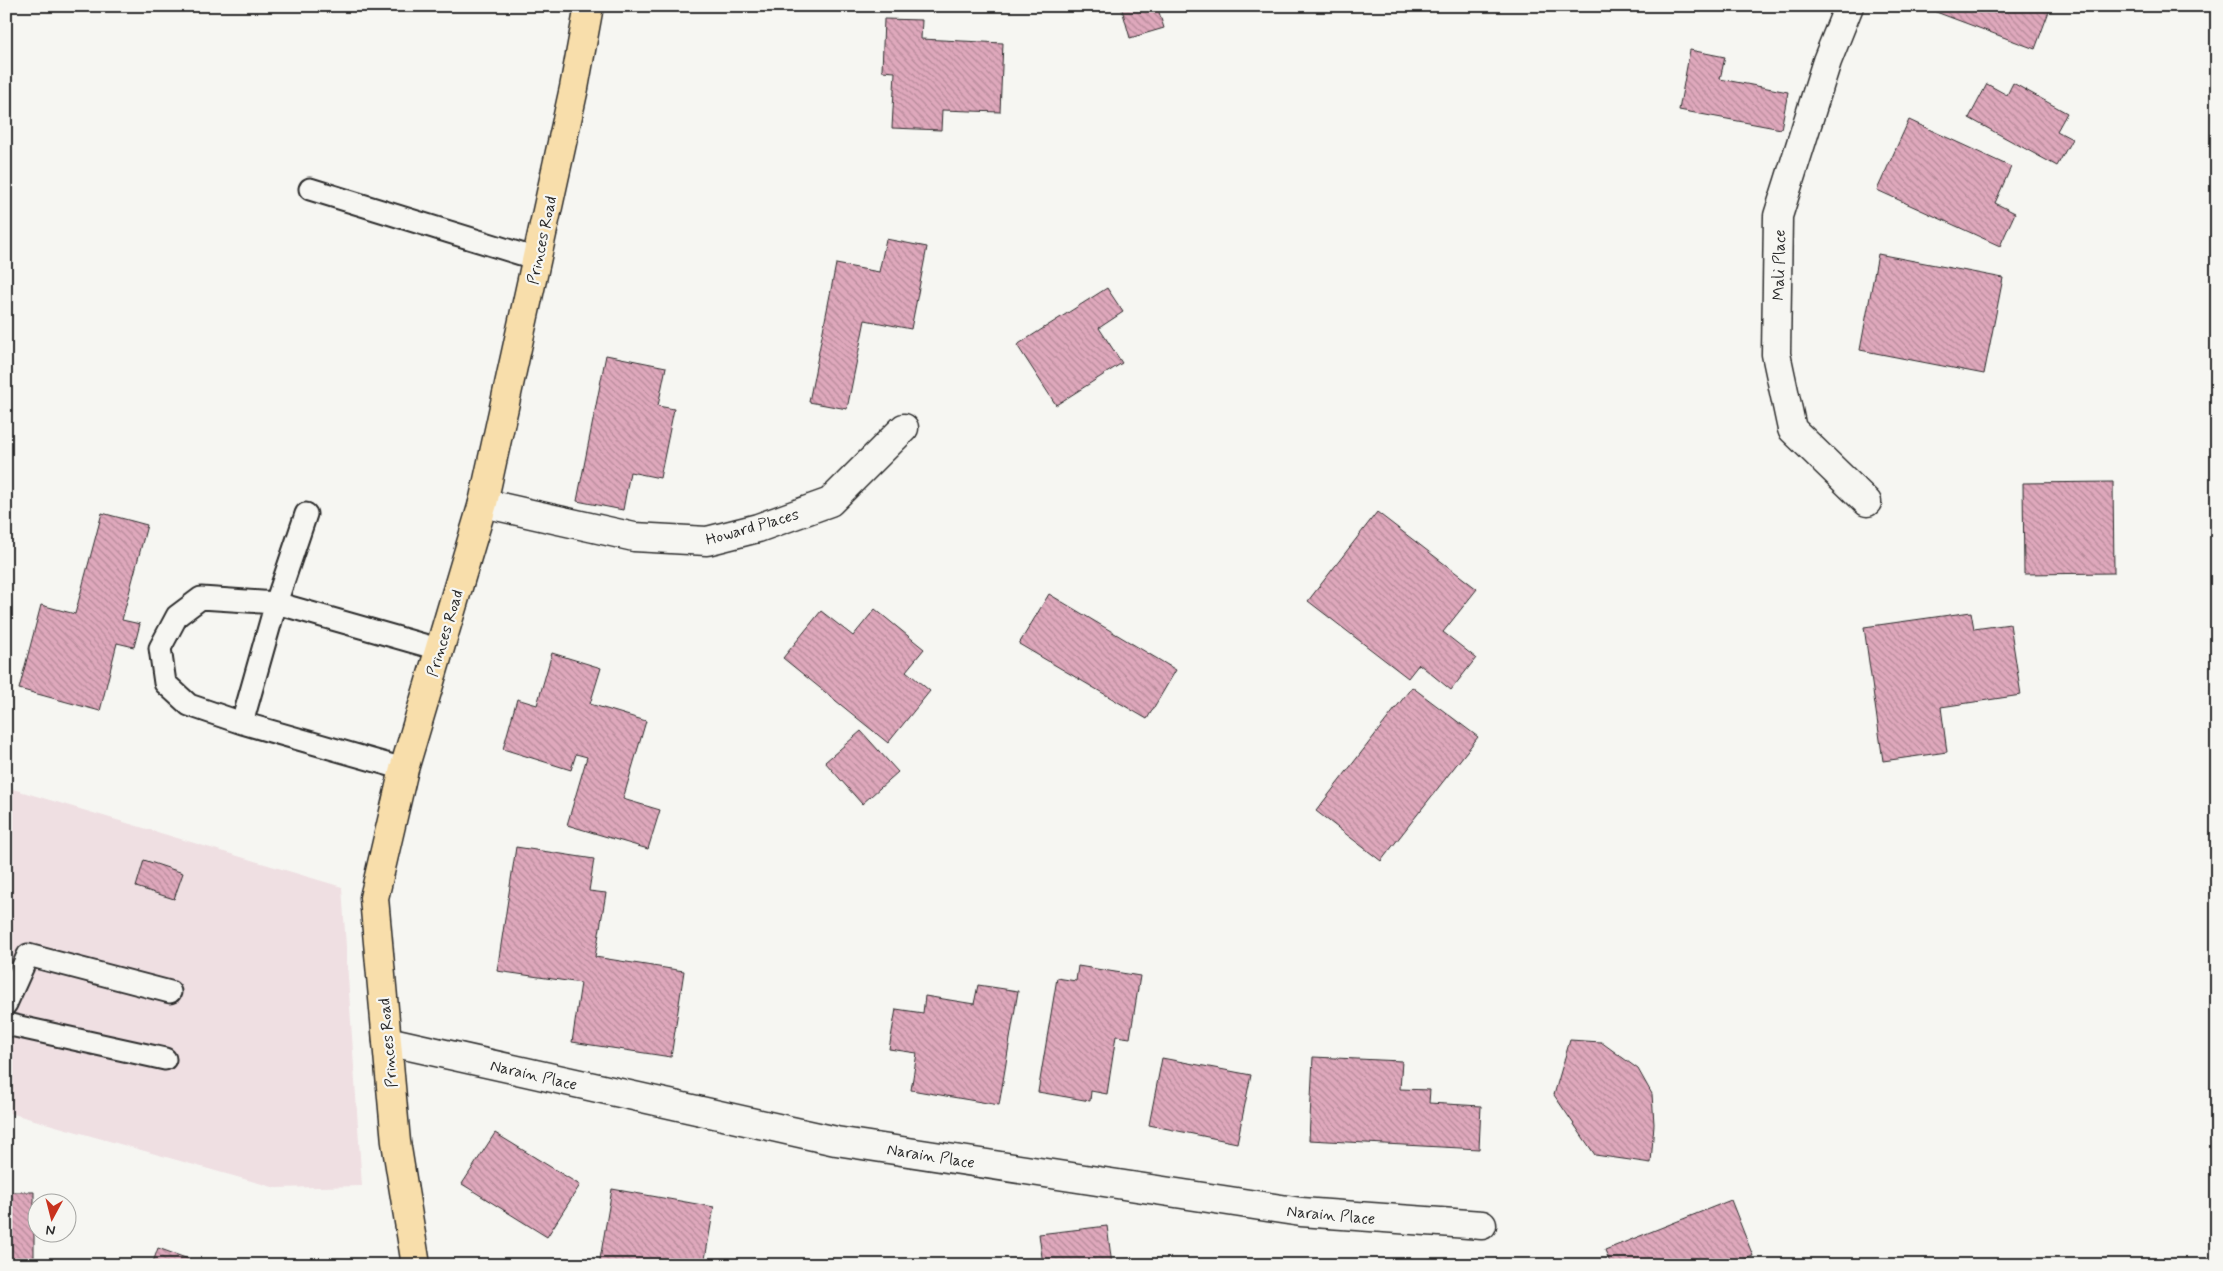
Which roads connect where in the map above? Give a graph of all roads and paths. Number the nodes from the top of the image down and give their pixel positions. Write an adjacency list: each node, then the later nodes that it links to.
1 (589, 6): 4 (main road, Princes Road)
2 (1849, 6): 6 (street, Mali Place)
3 (310, 189): 4 (lane)
4 (537, 259): 7 (main road, Princes Road)
5 (904, 428): 7 (street, Howard Places)
6 (1867, 502)
7 (483, 503): 10 (main road, Princes Road)
8 (306, 514): 9 (lane)
9 (276, 602): 10 (lane); 11 (lane); 11 (lane)
10 (438, 650): 12 (main road, Princes Road)
11 (242, 723): 12 (lane)
12 (404, 769): 16 (main road, Princes Road)
13 (170, 992): 14 (lane)
14 (6, 1004)
15 (6, 1024): 17 (lane)
16 (387, 1041): 18 (street, Narain Place); 19 (main road, Princes Road)
17 (165, 1059)
18 (1482, 1225)
19 (416, 1265)

